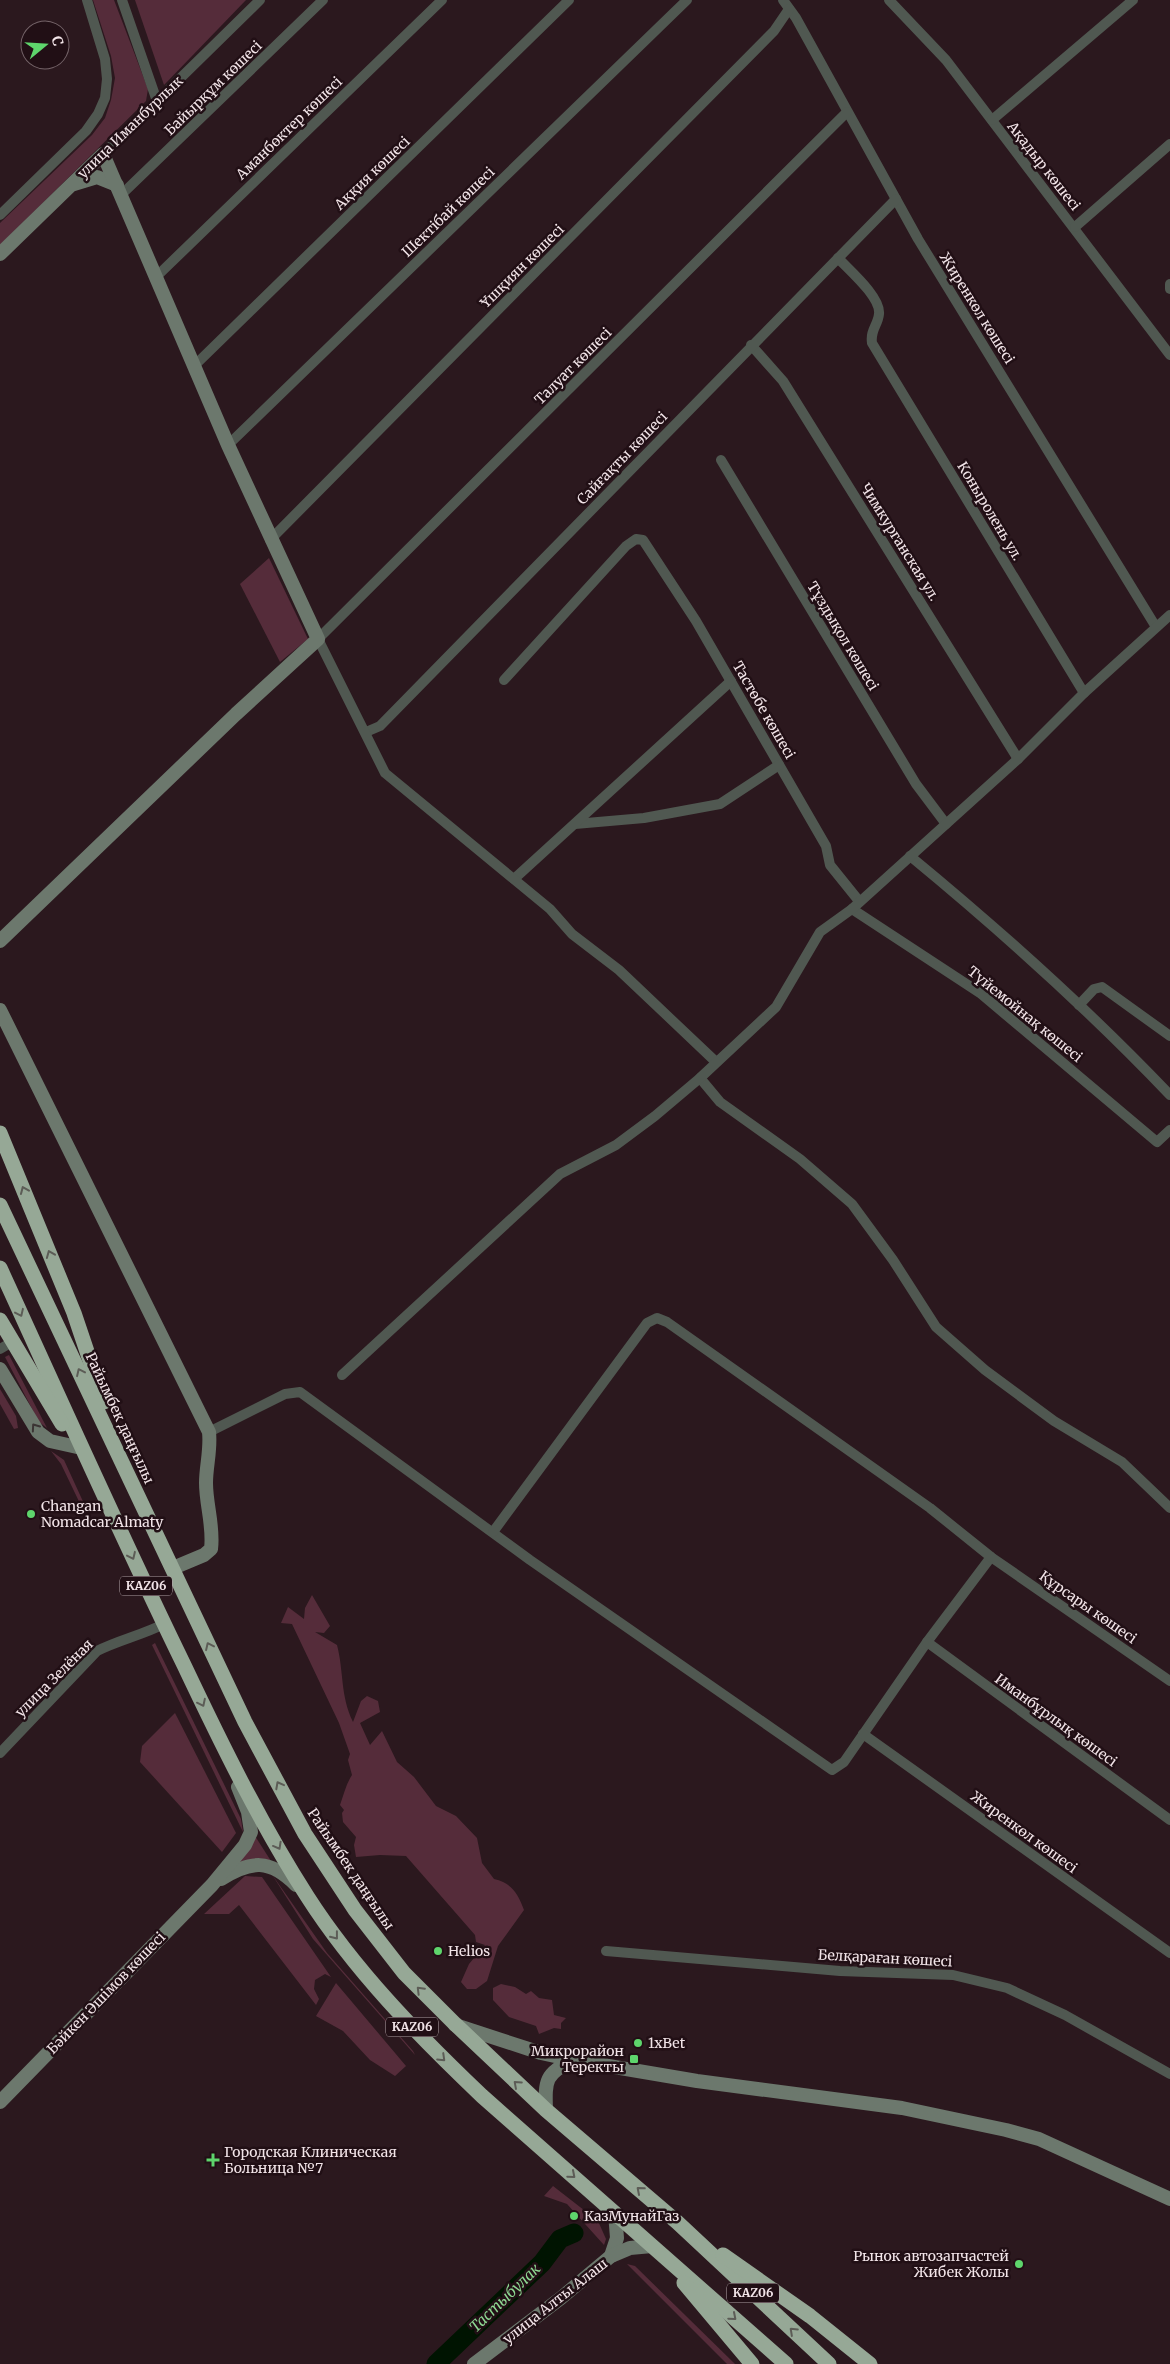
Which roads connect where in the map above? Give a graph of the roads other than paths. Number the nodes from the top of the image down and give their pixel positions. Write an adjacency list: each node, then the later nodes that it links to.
1 (87, 0): 19 (street)
2 (122, 0): 11 (street)
3 (260, 0): 11 (street, улица Иманбурлык)
4 (323, 0): 17 (street, Байырқұм көшесі)
5 (442, 0): 23 (street, Аманбөктер көшесі)
6 (569, 0): 28 (street, Аққия көшесі)
7 (687, 0): 29 (street, Шектібай көшесі)
8 (889, 0): 13 (street, Ақадыр көшесі)
9 (1134, 0): 13 (street)
10 (786, 4): 12 (street, Жиренкөл көшесі); 31 (street, Ұшқиян көшесі)
11 (157, 101): 15 (street, улица Иманбурлык)
12 (847, 112): 18 (street, Жиренкөл көшесі); 34 (street, Талуат көшесі)
13 (992, 120): 20 (street, Ақадыр көшесі)
14 (1170, 144): 20 (street)
15 (103, 154): 16 (street, улица Иманбурлык); 17 (street)
16 (71, 185): 17 (street); 21 (street, улица Иманбурлык)
17 (119, 190): 23 (street)
18 (896, 199): 22 (street, Сайғақты көшесі); 33 (street, Жиренкөл көшесі)
19 (0, 215)
20 (1075, 228): 27 (street, Ақадыр көшесі)
21 (0, 254)
22 (838, 258): 26 (street, Сайғақты көшесі); 37 (street, Коныролень ул.)
23 (156, 277): 28 (street)
24 (1170, 284): 25 (street)
25 (1170, 289)
26 (751, 346): 38 (street, Сайғақты көшесі); 39 (street, Чимкурганская ул.)
27 (1170, 355)
28 (194, 366): 29 (street)
29 (228, 445): 31 (street)
30 (721, 460): 42 (street, Тұздықол көшесі)
31 (270, 540): 34 (street)
32 (1170, 615): 33 (street)
33 (1156, 627): 37 (street)
34 (318, 639): 38 (street); 47 (street)
35 (504, 680): 36 (street, Тастөбе көшесі)
36 (731, 682): 40 (street, Тастөбе көшесі); 41 (street)
37 (1084, 693): 39 (street)
38 (366, 732): 44 (street)
39 (1018, 759): 42 (street)
40 (779, 765): 41 (street); 45 (street, Тастөбе көшесі)
41 (575, 824): 44 (street)
42 (946, 824): 43 (street)
43 (910, 856): 45 (street); 48 (street)
44 (514, 879): 51 (street)
45 (859, 901): 46 (street)
46 (852, 909): 51 (street); 54 (street, Түйемойнақ көшесі)
47 (0, 941)
48 (1079, 1005): 50 (street); 53 (street)
49 (0, 1010): 62 (street)
50 (1170, 1036)
51 (716, 1062): 52 (street)
52 (700, 1078): 61 (street); 66 (street)
53 (1170, 1095)
54 (1170, 1130)
55 (0, 1133): 64 (highway, one-way to 55)
56 (0, 1205): 64 (highway, Райымбек даңғылы / KАZ06, one-way to 56)
57 (0, 1268): 65 (highway, KАZ06, one-way to 65)
58 (0, 1320): 59 (highway)
59 (6, 1346): 63 (highway)
60 (0, 1369): 63 (street, one-way to 60)
61 (342, 1375)
62 (209, 1432): 67 (street); 69 (street)
63 (77, 1447): 65 (highway)
64 (124, 1465): 69 (highway, Райымбек даңғылы / KАZ06)
65 (96, 1479): 70 (highway, KАZ06, one-way to 70)
66 (1170, 1508)
67 (493, 1532): 68 (street, Құрсары көшесі); 73 (street)
68 (991, 1557): 71 (street); 72 (street, Құрсары көшесі)
69 (173, 1568): 81 (highway, Райымбек даңғылы / KАZ06, one-way to 69)
70 (164, 1624): 74 (highway, KАZ06, one-way to 74); 75 (street, улица Зелёная)
71 (927, 1642): 73 (street); 76 (street, Иманбұрлық көшесі)
72 (1170, 1680)
73 (863, 1734): 80 (street, Жиренкөл көшесі)
74 (218, 1735): 77 (street); 78 (highway, KАZ06, one-way to 78)
75 (0, 1753)
76 (1170, 1820)
77 (212, 1885): 78 (street); 84 (street, Бәйкен Әшімов көшесі)
78 (307, 1896): 87 (highway, KАZ06, one-way to 87)
79 (606, 1951): 83 (street, Белқараған көшесі)
80 (1170, 1953)
81 (454, 2024): 82 (street); 85 (highway, Райымбек даңғылы / KАZ06, one-way to 81)
82 (573, 2060): 85 (street); 86 (street)
83 (1170, 2074)
84 (0, 2102)
85 (546, 2110): 88 (highway, Райымбек даңғылы / KАZ06, one-way to 85)
86 (1170, 2199)
87 (614, 2213): 89 (highway, KАZ06); 90 (street)
88 (677, 2222): 94 (highway, Райымбек даңғылы / KАZ06, one-way to 88); 95 (highway)
89 (652, 2246): 90 (street); 92 (highway); 93 (highway, KАZ06, one-way to 93)
90 (612, 2256): 91 (street, улица Алты Алаш)
91 (474, 2364)
92 (752, 2364)
93 (786, 2364)
94 (829, 2364)
95 (870, 2364)

